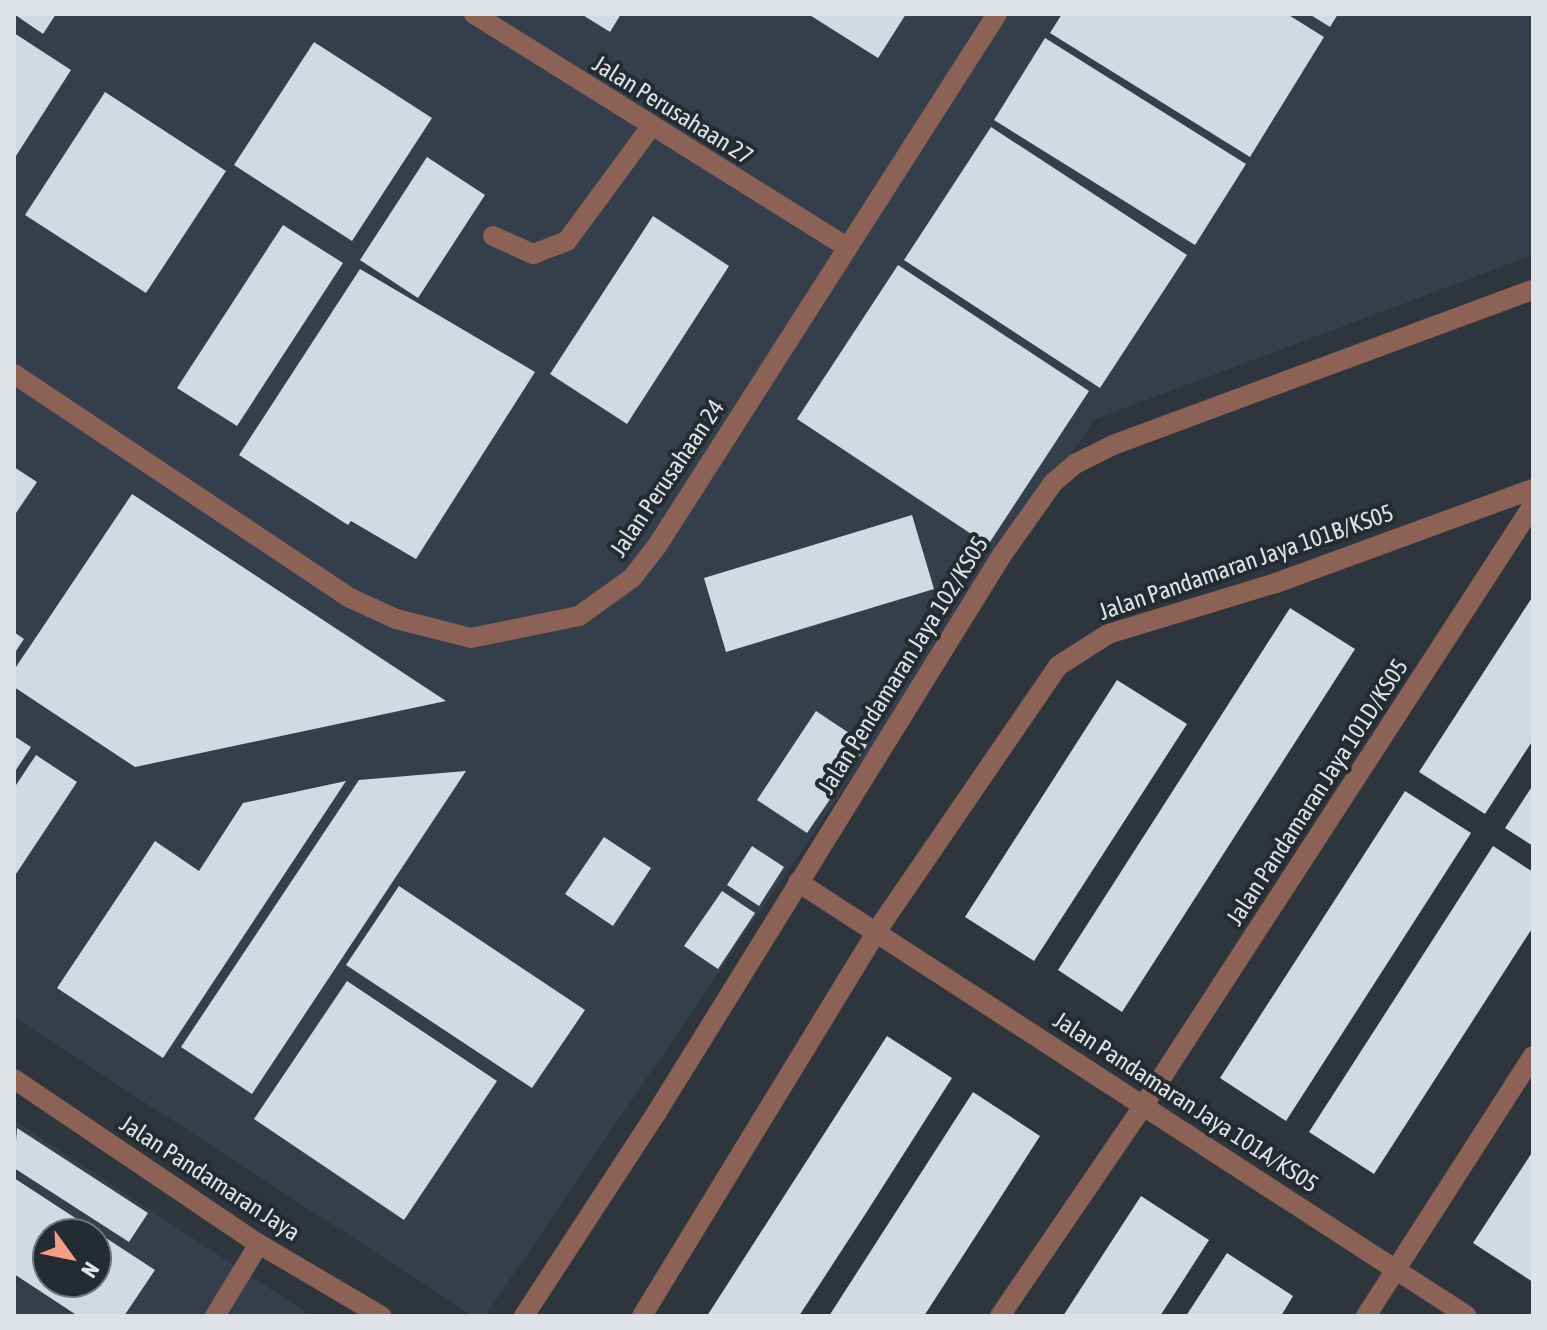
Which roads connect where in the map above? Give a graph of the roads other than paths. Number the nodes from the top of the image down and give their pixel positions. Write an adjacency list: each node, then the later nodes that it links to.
1 (474, 14): 3 (street, Jalan Perusahaan 27)
2 (997, 14): 5 (street, Jalan Perusahaan 24)
3 (650, 128): 4 (street); 5 (street, Jalan Perusahaan 27)
4 (493, 236)
5 (847, 247): 7 (street, Jalan Perusahaan 24)
6 (1533, 290): 10 (street, Jalan Pendamaran Jaya 102/KS05)
7 (14, 374)
8 (1533, 489): 11 (street, Jalan Pandamaran Jaya 101B/KS05)
9 (1533, 505): 14 (street, Jalan Pandamaran Jaya 101D/KS05)
10 (798, 882): 11 (street, Jalan Pandamaran Jaya 101A/KS05); 19 (street, Jalan Pendamaran Jaya 102/KS05)
11 (876, 932): 14 (street, Jalan Pandamaran Jaya 101A/KS05); 20 (street)
12 (1533, 1056): 16 (street)
13 (14, 1079): 15 (street, Jalan Pandamaran Jaya)
14 (1143, 1106): 16 (street, Jalan Pandamaran Jaya 101A/KS05); 21 (street, Jalan Pandamaran Jaya 101D/KS05)
15 (259, 1244): 17 (street); 18 (street, Jalan Pandamaran Jaya)
16 (1395, 1269): 22 (street); 23 (street, Jalan Pandamaran Jaya 101A/KS05)
17 (215, 1316)
18 (381, 1316)
19 (524, 1316)
20 (642, 1316)
21 (1000, 1316)
22 (1366, 1316)
23 (1467, 1316)

